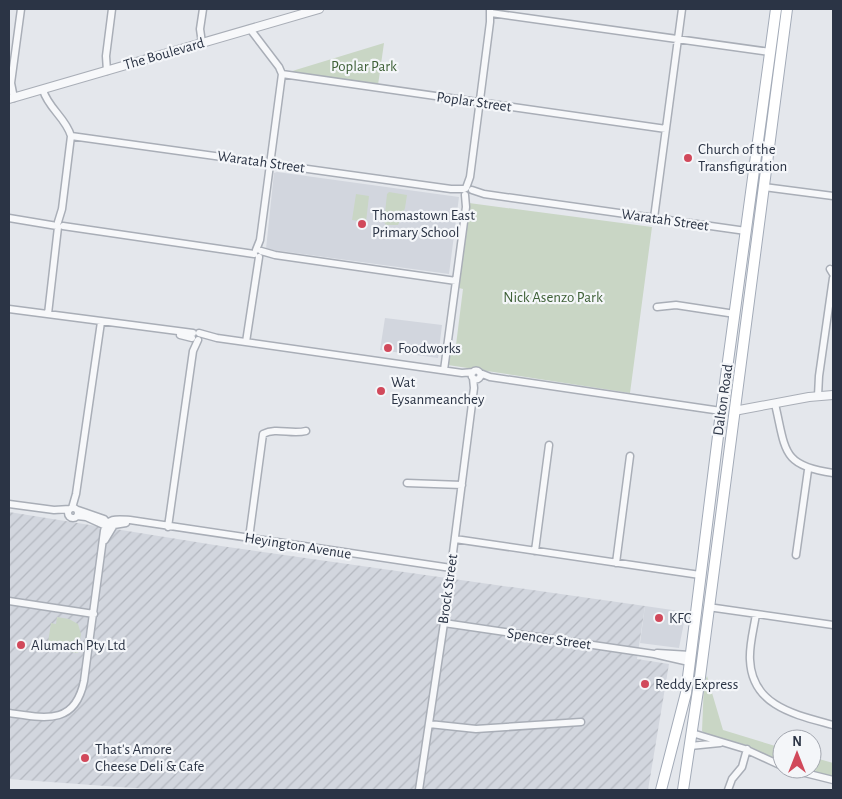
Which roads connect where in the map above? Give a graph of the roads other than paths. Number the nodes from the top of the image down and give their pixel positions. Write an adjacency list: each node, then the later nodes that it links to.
1 (21, 9): 17 (street)
2 (112, 9): 14 (street)
3 (203, 9): 12 (street)
4 (319, 9): 9 (street, The Boulevard)
5 (682, 9): 11 (street)
6 (776, 9): 13 (main road, Dalton Road)
7 (787, 9): 22 (main road, Dalton Road)
8 (490, 11): 11 (street); 18 (street)
9 (296, 12): 10 (street, The Boulevard)
10 (250, 29): 12 (street, The Boulevard); 15 (street)
11 (678, 40): 13 (street); 19 (street)
12 (202, 43): 14 (street, The Boulevard)
13 (770, 52): 28 (main road, Dalton Road)
14 (107, 71): 16 (street, The Boulevard)
15 (282, 74): 18 (street, Poplar Street); 21 (street)
16 (43, 90): 17 (street, The Boulevard); 20 (street)
17 (11, 99)
18 (479, 102): 19 (street, Poplar Street); 23 (street)
19 (666, 129): 26 (street)
20 (71, 136): 21 (street, Waratah Street); 27 (street)
21 (270, 164): 23 (street, Waratah Street); 30 (street)
22 (764, 187): 24 (street); 29 (main road, Dalton Road)
23 (468, 192): 26 (street, Waratah Street); 32 (street)
24 (833, 196)
25 (9, 218): 27 (street)
26 (654, 218): 28 (street, Waratah Street)
27 (60, 225): 30 (street); 35 (street)
28 (746, 231): 29 (main road, Waratah Street); 36 (main road, Dalton Road)
29 (757, 233): 46 (main road, Dalton Road)
30 (258, 253): 32 (street); 39 (street)
31 (833, 278): 42 (street)
32 (456, 281): 40 (street)
33 (657, 307): 36 (street)
34 (9, 309): 35 (street)
35 (48, 314): 37 (street)
36 (734, 314): 45 (main road, Dalton Road)
37 (101, 322): 38 (street); 55 (street)
38 (195, 337): 39 (street); 57 (street)
39 (246, 342): 40 (street)
40 (444, 370): 41 (street)
41 (476, 376): 45 (street); 53 (street, Brock Street)
42 (818, 396): 43 (street); 44 (street)
43 (833, 396)
44 (776, 404): 46 (street); 50 (street)
45 (721, 410): 46 (main road); 64 (main road, Dalton Road)
46 (734, 411): 66 (main road, Dalton Road)
47 (306, 431): 58 (street)
48 (549, 446): 60 (street)
49 (630, 456): 62 (street)
50 (808, 470): 51 (street); 61 (street)
51 (833, 473)
52 (407, 483): 53 (street)
53 (462, 484): 59 (street, Brock Street)
54 (9, 504): 55 (street)
55 (74, 512): 56 (street)
56 (108, 525): 57 (street, Heyington Avenue); 67 (street)
57 (168, 527): 58 (street, Heyington Avenue)
58 (249, 538): 63 (street, Heyington Avenue)
59 (455, 539): 60 (street); 63 (street, Brock Street)
60 (535, 551): 62 (street)
61 (796, 554)
62 (616, 563): 64 (street)
63 (451, 568): 69 (street, Brock Street)
64 (700, 575): 71 (main road, Dalton Road)
65 (9, 601): 67 (street)
66 (708, 607): 68 (street); 72 (main road, Dalton Road)
67 (94, 614): 73 (street)
68 (756, 614): 70 (street); 76 (street)
69 (444, 623): 71 (street, Spencer Street); 75 (street, Brock Street)
70 (833, 625)
71 (689, 658): 72 (main road, Spencer Street); 83 (main road, Dalton Road)
72 (702, 660): 77 (main road, Dalton Road)
73 (9, 713)
74 (581, 722): 75 (street)
75 (429, 724): 82 (street, Brock Street)
76 (833, 725)
77 (692, 733): 78 (street); 79 (main road, Dalton Road)
78 (724, 743): 79 (street); 80 (street)
79 (690, 746): 84 (main road, Dalton Road)
80 (747, 749): 81 (street); 85 (street)
81 (772, 761)
82 (419, 790)
83 (661, 790)
84 (684, 790)
85 (728, 790)

